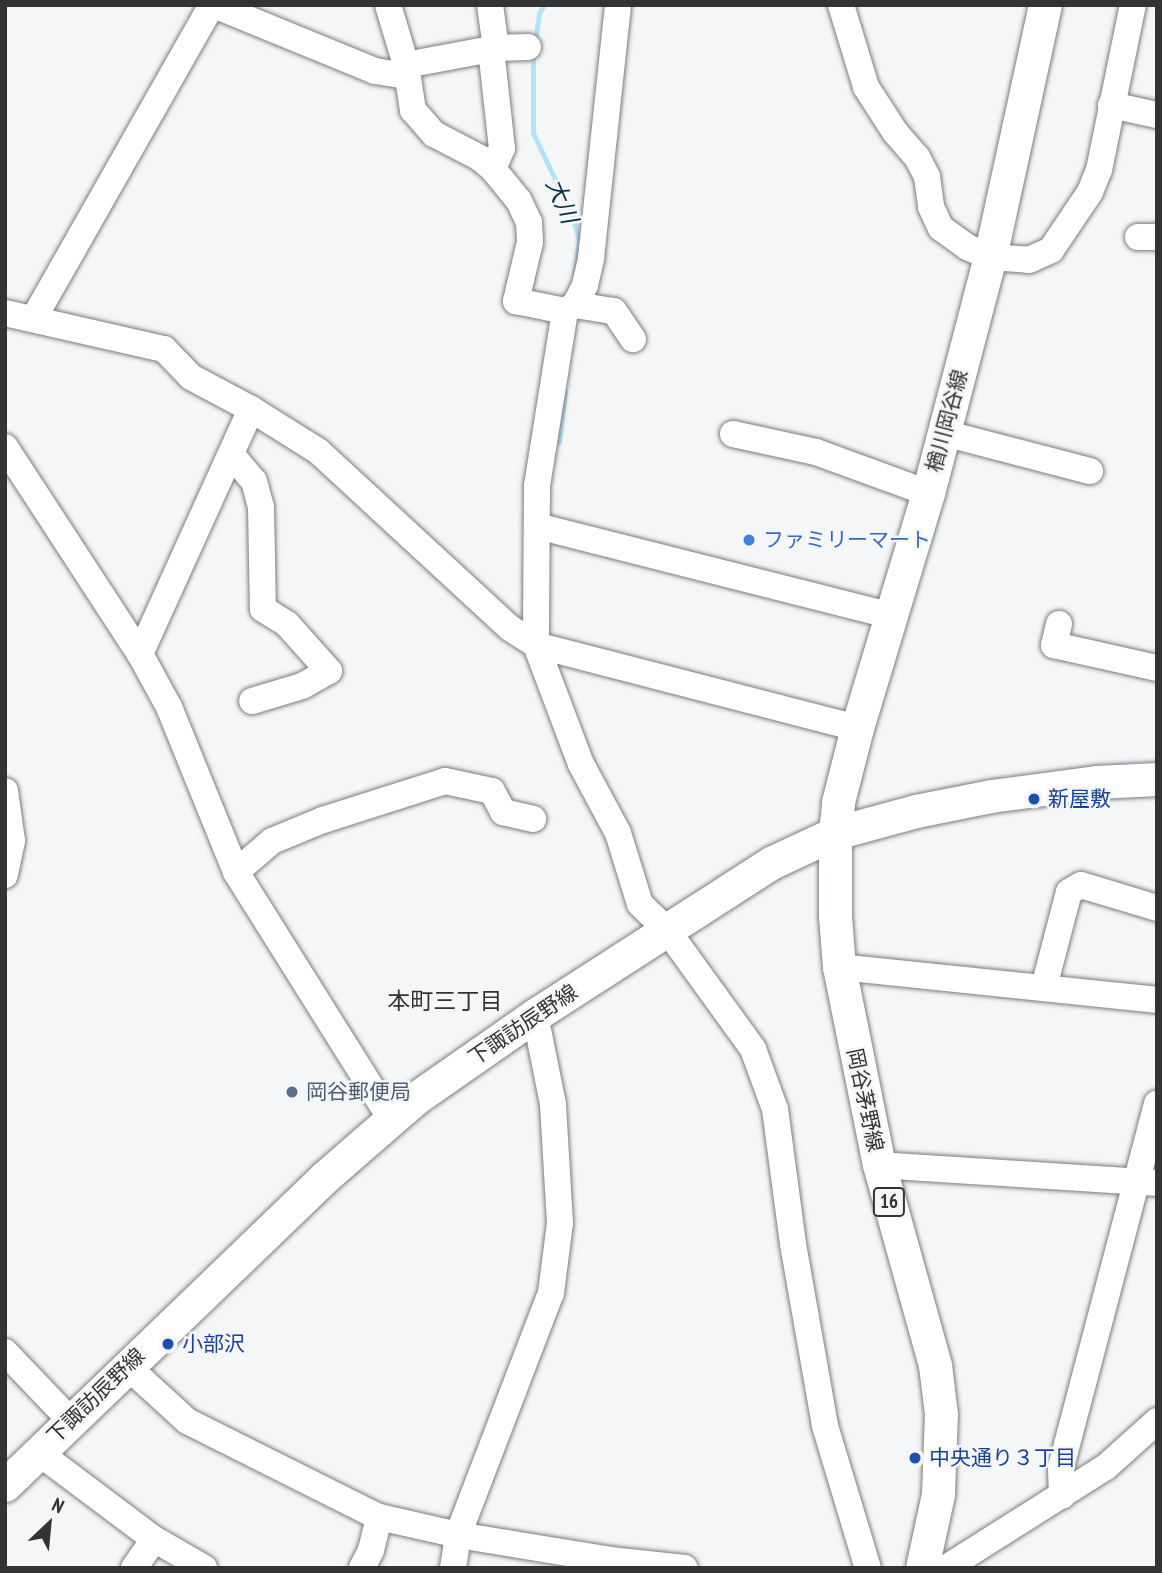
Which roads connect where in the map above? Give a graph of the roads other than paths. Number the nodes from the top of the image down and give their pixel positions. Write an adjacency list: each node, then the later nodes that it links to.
1 (213, 5): 10 (street); 17 (street)
2 (388, 5): 10 (street)
3 (490, 5): 9 (street)
4 (618, 5): 15 (street)
5 (841, 5): 14 (street)
6 (1045, 5): 14 (main road, 楢川岡谷線)
7 (1133, 5): 11 (street)
8 (528, 47): 9 (street)
9 (494, 49): 10 (street); 13 (street)
10 (406, 70): 13 (street)
11 (1111, 105): 12 (street); 14 (street)
12 (1157, 115)
13 (493, 169): 15 (street)
14 (990, 257): 20 (main road, 楢川岡谷線)
15 (570, 308): 18 (street); 26 (street)
16 (5, 313): 17 (street)
17 (34, 318): 19 (street)
18 (633, 339)
19 (251, 409): 23 (street); 29 (street)
20 (944, 433): 24 (street); 25 (main road, 楢川岡谷線)
21 (733, 434): 25 (street)
22 (5, 447): 30 (street)
23 (231, 454): 30 (street); 32 (street)
24 (1090, 471)
25 (928, 493): 27 (main road, 楢川岡谷線)
26 (537, 526): 27 (street); 29 (street)
27 (892, 616): 33 (main road, 楢川岡谷線)
28 (1059, 624): 31 (street)
29 (536, 645): 33 (street); 41 (street)
30 (140, 654): 38 (street)
31 (1157, 668)
32 (252, 701)
33 (857, 728): 37 (main road, 楢川岡谷線)
34 (1157, 779): 37 (main road, 下諏訪辰野線)
35 (5, 792): 39 (street)
36 (533, 819): 38 (street)
37 (835, 833): 41 (main road, 下諏訪辰野線); 42 (main road, 岡谷茅野線 / 16)
38 (236, 872): 47 (street)
39 (5, 875)
40 (1157, 908): 43 (street)
41 (667, 930): 45 (main road, 下諏訪辰野線); 65 (street)
42 (839, 967): 43 (street); 48 (main road, 岡谷茅野線 / 16)
43 (1044, 987): 44 (street)
44 (1157, 1000)
45 (535, 1015): 47 (main road, 下諏訪辰野線); 58 (street)
46 (1157, 1103): 49 (street)
47 (391, 1119): 51 (main road, 下諏訪辰野線)
48 (879, 1166): 49 (street); 66 (main road, 岡谷茅野線 / 16)
49 (1146, 1182): 56 (street)
50 (5, 1352): 53 (street)
51 (127, 1366): 53 (main road, 下諏訪辰野線); 57 (street)
52 (1157, 1421): 56 (street)
53 (72, 1422): 54 (main road, 下諏訪辰野線)
54 (38, 1452): 55 (main road, 下諏訪辰野線); 59 (street)
55 (5, 1485)
56 (1062, 1496): 67 (street)
57 (379, 1517): 58 (street); 62 (street)
58 (458, 1535): 63 (street); 64 (street)
59 (154, 1539): 60 (street); 61 (street)
60 (134, 1568)
61 (204, 1568)
62 (362, 1568)
63 (453, 1568)
64 (685, 1568)
65 (868, 1568)
66 (922, 1568)
67 (946, 1568)

